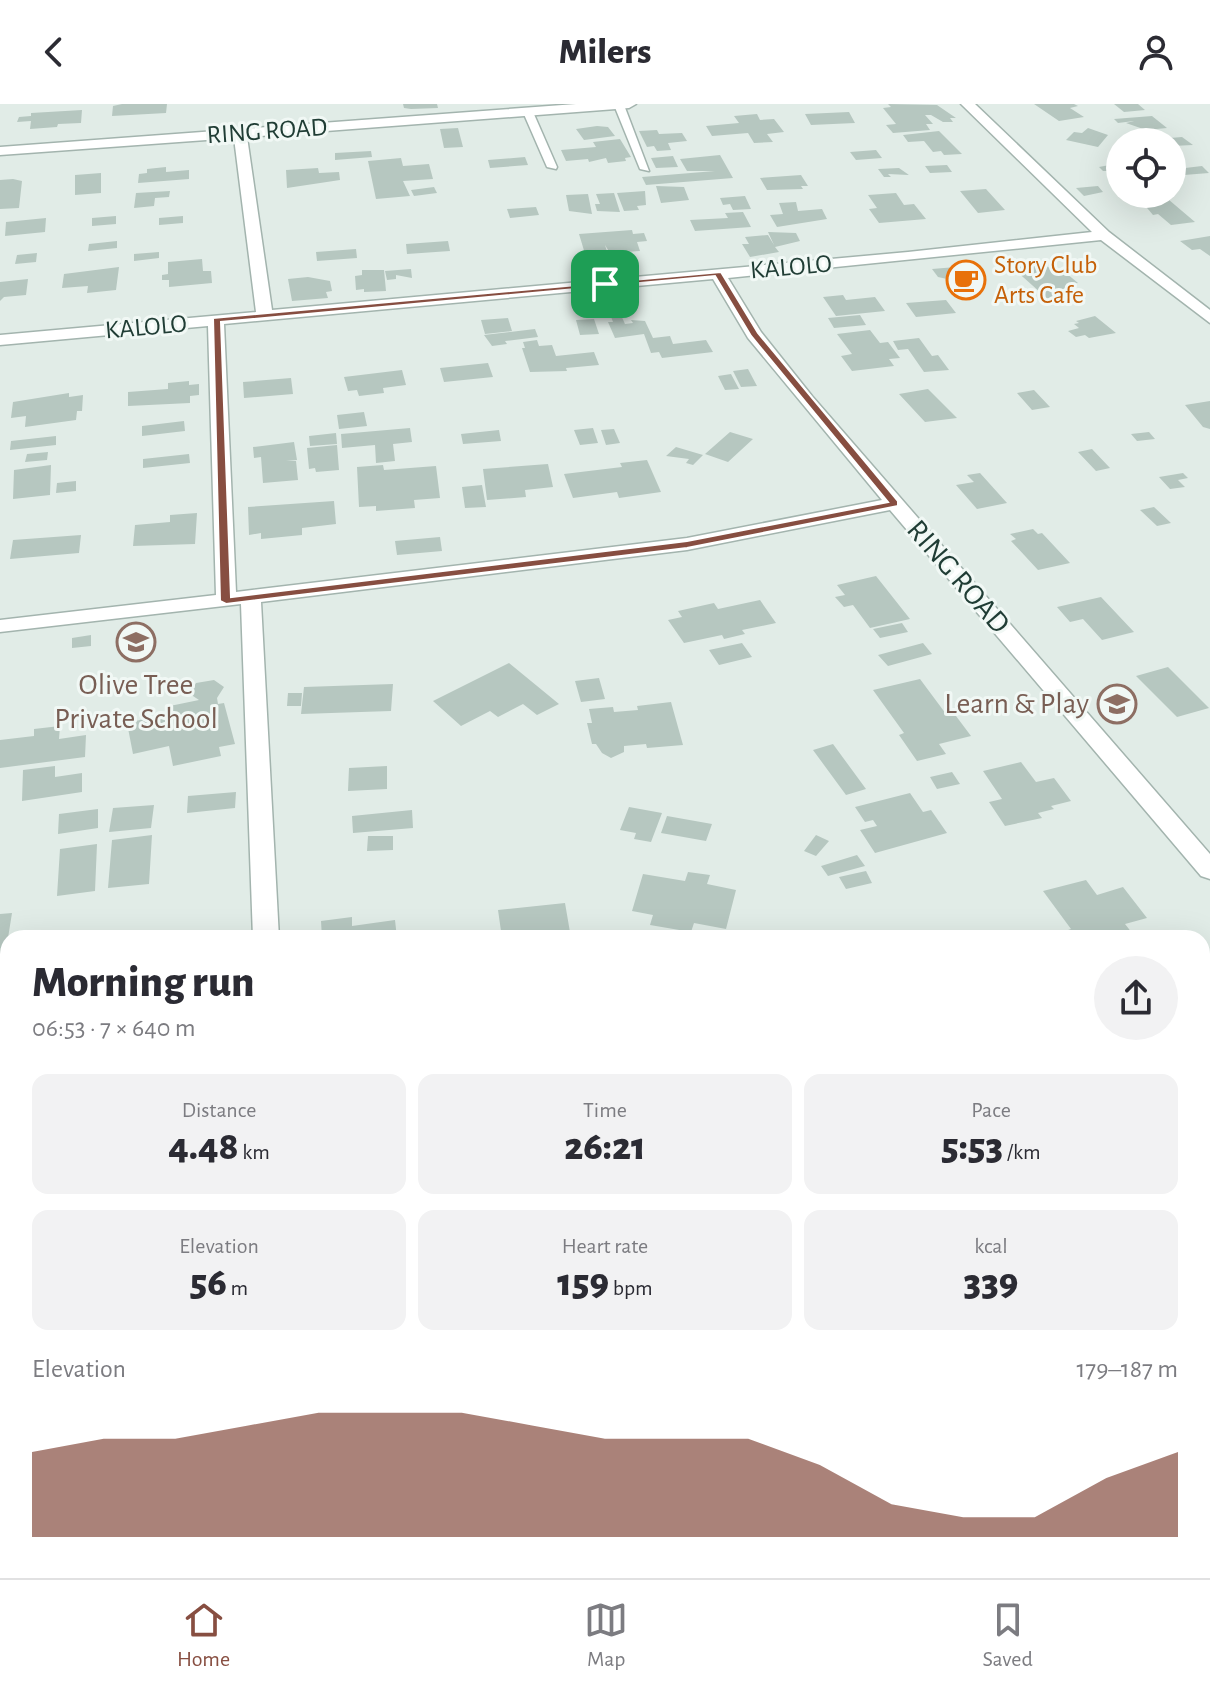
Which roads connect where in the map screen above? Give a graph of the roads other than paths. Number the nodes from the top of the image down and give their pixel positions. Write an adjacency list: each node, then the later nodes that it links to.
1 (372, 104): 6 (street)
2 (629, 104): 4 (street, RING ROAD)
3 (968, 104): 11 (street)
4 (619, 105): 5 (street, RING ROAD); 10 (lane)
5 (528, 112): 6 (street, RING ROAD); 9 (lane)
6 (376, 123): 7 (street, RING ROAD)
7 (240, 134): 8 (street, RING ROAD); 13 (street)
8 (0, 151)
9 (552, 167)
10 (645, 169)
11 (1104, 235): 12 (street, KALOLO); 14 (street)
12 (718, 274): 13 (street, KALOLO); 17 (street, RING ROAD)
13 (265, 315): 15 (street, KALOLO)
14 (1210, 318)
15 (216, 320): 16 (street, KALOLO); 19 (street)
16 (0, 340)
17 (895, 503): 18 (street); 21 (street, RING ROAD)
18 (251, 598): 19 (street); 22 (street)
19 (226, 601): 20 (street)
20 (0, 626)
21 (1210, 870)
22 (266, 930)

